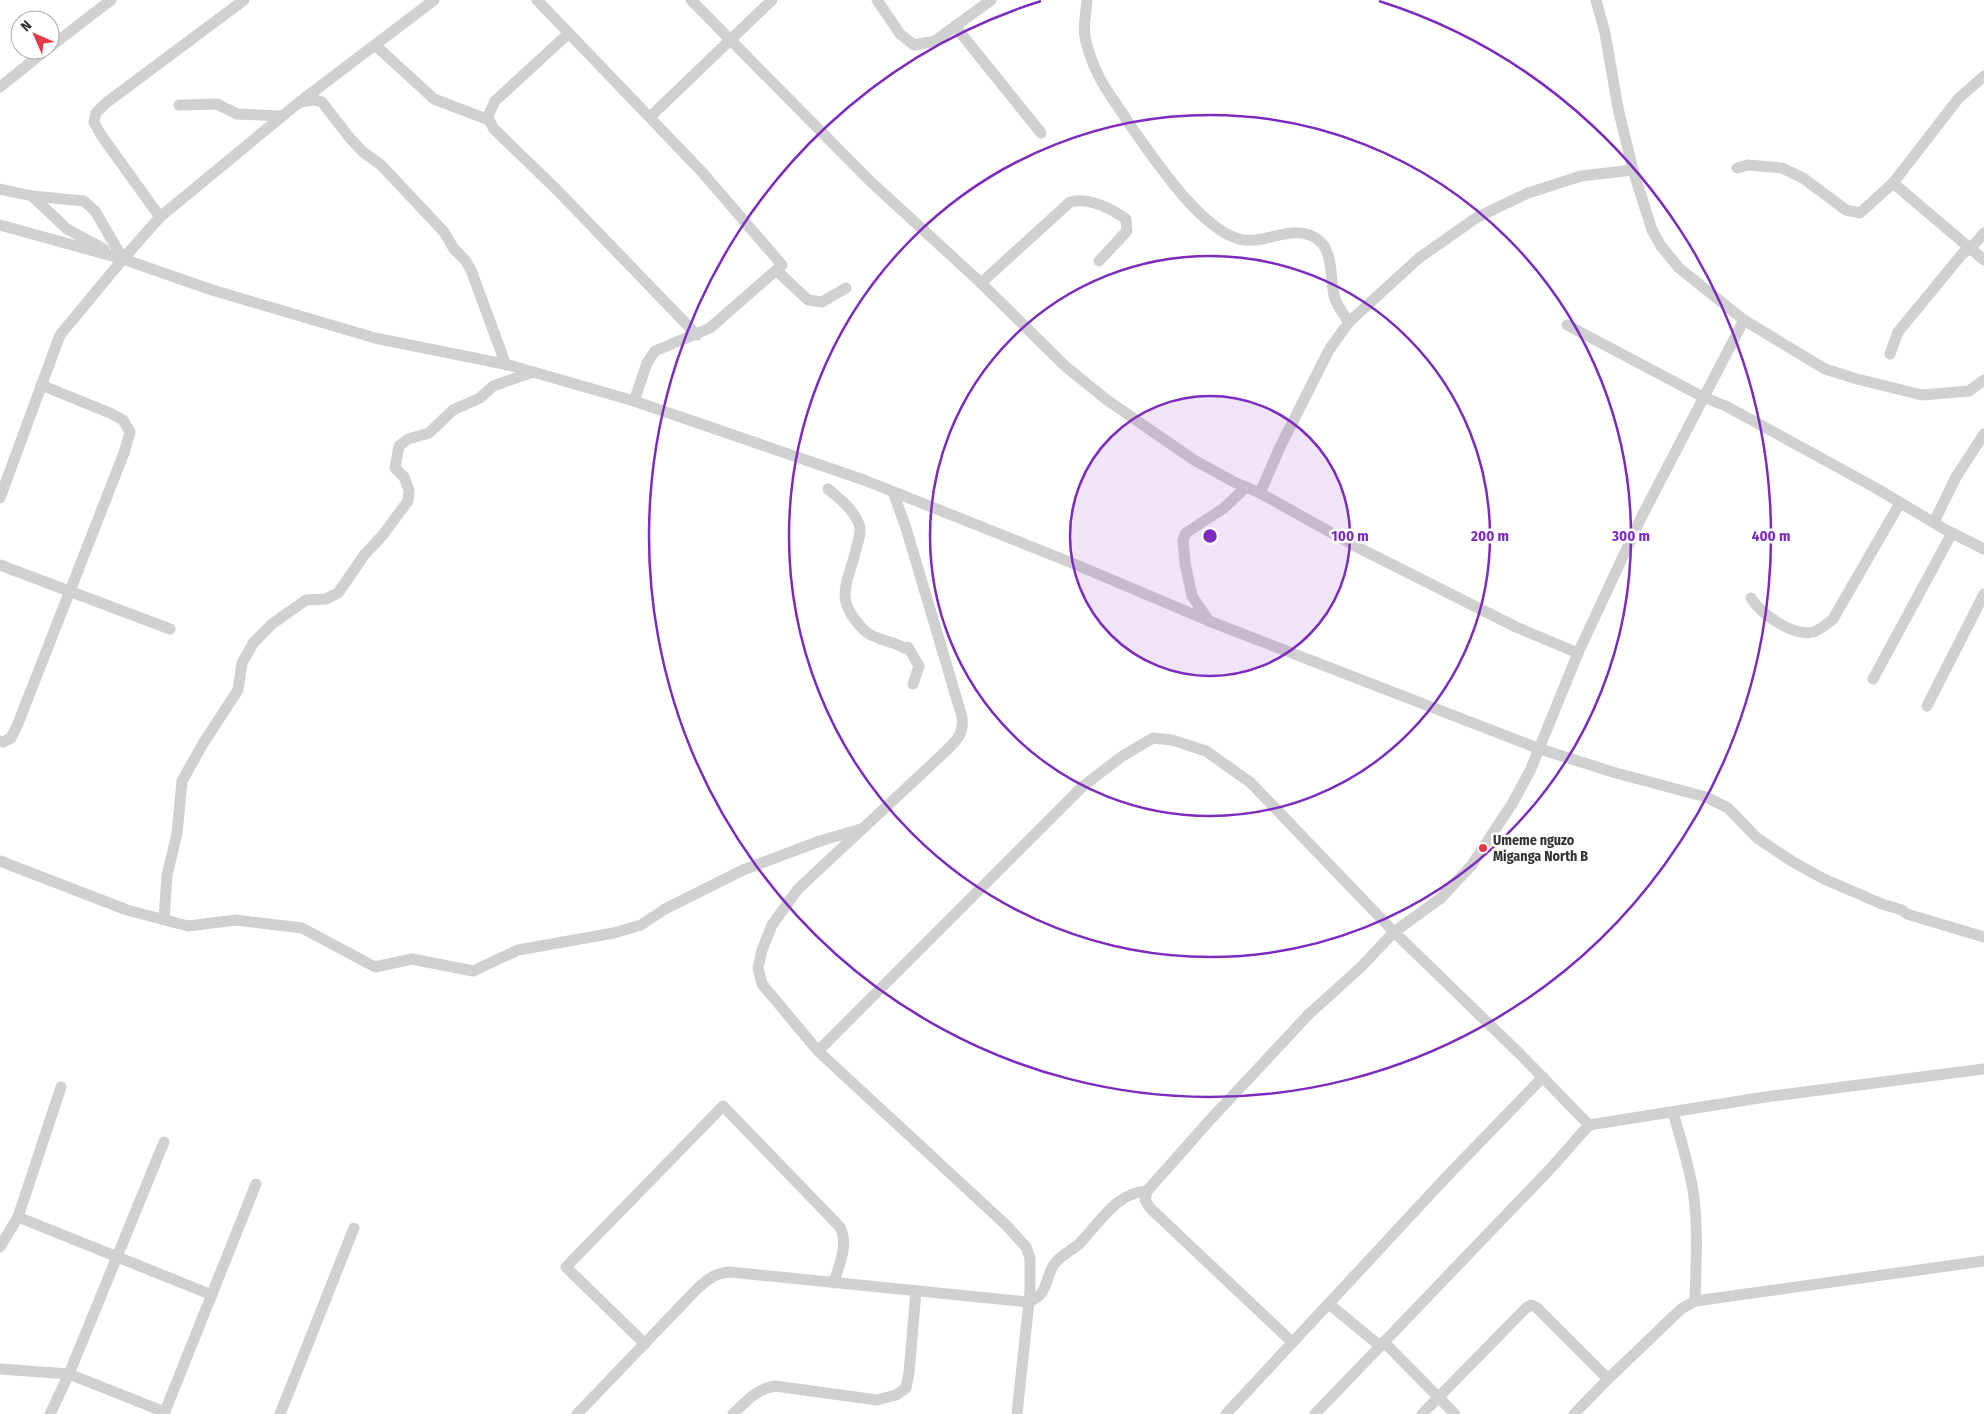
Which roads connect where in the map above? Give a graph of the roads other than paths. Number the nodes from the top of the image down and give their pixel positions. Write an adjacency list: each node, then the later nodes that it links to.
1 (111, 0): 13 (street)
2 (244, 0): 30 (street)
3 (434, 0): 15 (street)
4 (537, 0): 12 (street)
5 (691, 0): 14 (street)
6 (772, 0): 14 (street)
7 (877, 0): 11 (street)
8 (991, 0): 11 (street)
9 (1087, 0): 41 (street)
10 (1596, 0): 26 (street)
11 (955, 26): 24 (street)
12 (568, 34): 22 (street); 23 (street)
13 (60, 39)
14 (730, 40): 22 (street); 38 (street)
15 (375, 45): 19 (street); 23 (street)
16 (34, 60): 18 (street)
17 (1984, 76): 27 (street)
18 (0, 87)
19 (298, 104): 21 (street); 45 (street)
20 (179, 105): 21 (street)
21 (282, 116): 30 (street)
22 (651, 116): 37 (street)
23 (489, 120): 43 (street)
24 (1041, 133)
25 (1737, 168): 27 (street)
26 (1633, 170): 40 (street); 41 (street)
27 (1893, 183): 33 (street)
28 (0, 189): 29 (street)
29 (32, 196): 34 (street); 34 (street)
30 (160, 217): 34 (street)
31 (0, 226): 34 (street)
32 (1984, 233): 33 (street)
33 (1971, 248): 35 (street); 44 (street)
34 (123, 259): 45 (street); 48 (street)
35 (1984, 260)
36 (1099, 261): 38 (street)
37 (776, 270): 39 (street); 43 (street)
38 (981, 283): 52 (street)
39 (846, 288)
40 (1744, 320): 47 (street); 49 (street)
41 (1349, 322): 55 (street)
42 (1567, 325): 49 (street)
43 (696, 336): 50 (street)
44 (1890, 354)
45 (506, 364): 46 (street)
46 (533, 372): 50 (street); 75 (street)
47 (1984, 380)
48 (41, 385): 56 (street); 62 (street)
49 (1703, 397): 57 (street); 67 (street)
50 (634, 401): 54 (street)
51 (1984, 434): 58 (street)
52 (1246, 487): 55 (street); 65 (street)
53 (828, 489): 69 (street)
54 (892, 492): 65 (street); 73 (street)
55 (1260, 493): 67 (street)
56 (0, 498)
57 (1900, 503): 58 (street); 64 (street)
58 (1934, 522): 59 (street)
59 (1952, 533): 60 (street); 68 (street)
60 (1984, 549)
61 (0, 565): 62 (street)
62 (70, 590): 66 (street); 71 (street)
63 (1984, 594): 70 (street)
64 (1751, 598)
65 (1209, 621): 72 (street)
66 (170, 629)
67 (1578, 653): 72 (street)
68 (1873, 679)
69 (913, 684)
70 (1927, 706)
71 (0, 741)
72 (1540, 749): 76 (street); 77 (street)
73 (862, 829): 75 (street); 78 (street)
74 (0, 861): 75 (street)
75 (164, 920)
76 (1394, 932): 78 (street); 80 (street); 86 (street)
77 (1984, 937)
78 (818, 1052): 96 (street)
79 (1984, 1068): 82 (street)
80 (1543, 1077): 83 (street); 97 (street)
81 (61, 1087): 87 (street)
82 (1673, 1112): 83 (street); 95 (street)
83 (1589, 1124): 100 (street)
84 (164, 1142): 90 (street)
85 (256, 1184): 94 (street)
86 (1147, 1192): 96 (street); 98 (street)
87 (18, 1217): 89 (street); 90 (street)
88 (354, 1228): 108 (street)
89 (0, 1247)
90 (118, 1256): 94 (street); 102 (street)
91 (1984, 1261): 95 (street)
92 (834, 1283): 93 (street); 99 (street); 99 (street)
93 (916, 1291): 96 (street); 110 (street)
94 (212, 1295): 106 (street)
95 (1696, 1301): 103 (street)
96 (1028, 1302): 111 (street)
97 (1329, 1304): 98 (street); 100 (street)
98 (1292, 1342): 112 (street)
99 (645, 1344): 109 (street)
100 (1382, 1344): 104 (street); 113 (street)
101 (0, 1369): 102 (street)
102 (70, 1374): 106 (street); 107 (street)
103 (1608, 1379): 104 (street); 105 (street)
104 (1438, 1397): 114 (street); 115 (street)
105 (1579, 1412)
106 (165, 1413)
107 (50, 1414)
108 (280, 1414)
109 (577, 1414)
110 (734, 1414)
111 (1016, 1414)
112 (1226, 1414)
113 (1316, 1414)
114 (1422, 1414)
115 (1455, 1414)

